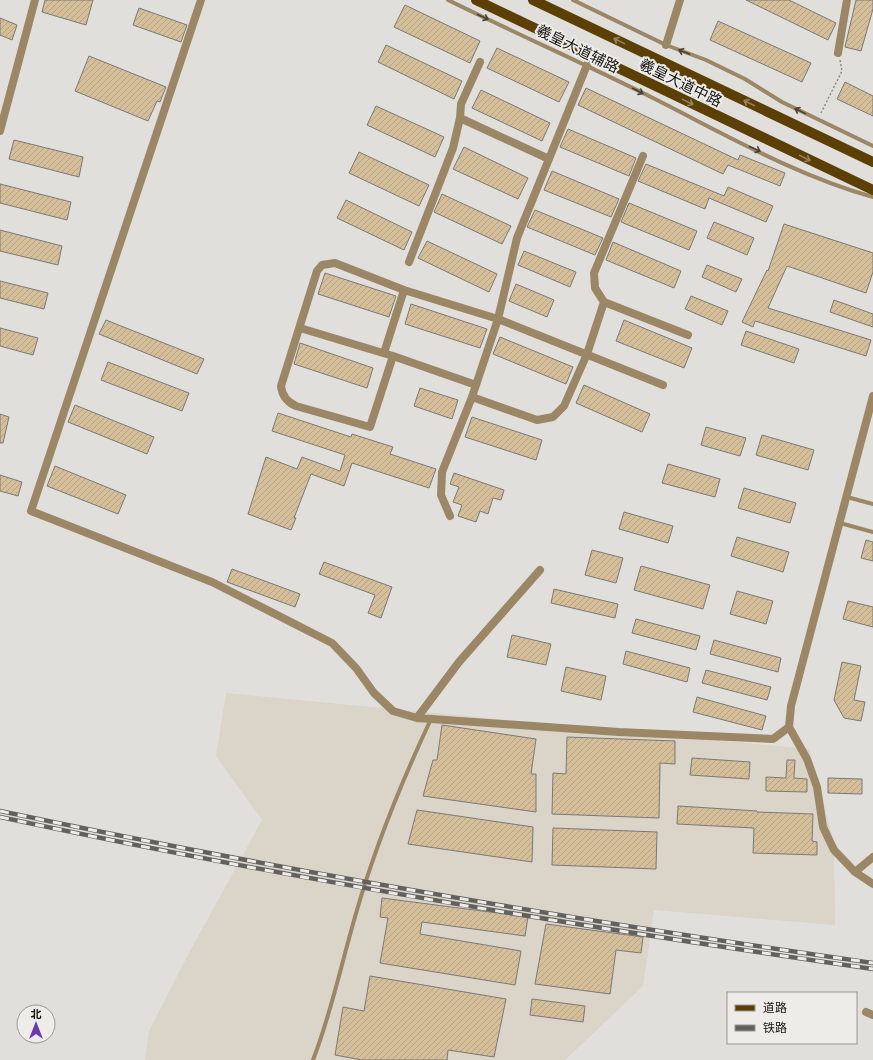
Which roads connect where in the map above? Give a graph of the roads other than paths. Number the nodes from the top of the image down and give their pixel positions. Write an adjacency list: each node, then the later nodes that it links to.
1 (35, 0): 14 (street)
2 (201, 0): 40 (street)
3 (448, 0): 11 (lane, 羲皇大道辅路, one-way to 11)
4 (476, 0): 11 (main road, 羲皇大道中路)
5 (533, 0): 18 (main road, 羲皇大道中路, one-way to 5)
6 (573, 0): 9 (lane)
7 (680, 0): 9 (street)
8 (848, 0): 10 (street)
9 (666, 45): 15 (lane, one-way to 9)
10 (838, 52)
11 (589, 60): 17 (street); 19 (main road, 羲皇大道中路, one-way to 19); 20 (lane, 羲皇大道辅路, one-way to 20)
12 (480, 62): 13 (street)
13 (460, 118): 17 (street); 21 (street)
14 (0, 131)
15 (873, 146)
16 (643, 156): 23 (street)
17 (549, 158): 24 (street)
18 (873, 162)
19 (873, 190)
20 (873, 197)
21 (409, 262)
22 (404, 290): 24 (street); 25 (street); 27 (street)
23 (604, 302): 26 (street); 28 (street)
24 (498, 319): 28 (street); 30 (street)
25 (300, 328): 27 (street); 29 (street)
26 (688, 335)
27 (384, 353): 29 (street)
28 (587, 354): 31 (street); 33 (street)
29 (393, 356): 30 (street)
30 (476, 384): 33 (street)
31 (664, 385)
32 (873, 396): 34 (street)
33 (472, 397): 36 (street)
34 (846, 497): 35 (lane); 37 (street)
35 (873, 504)
36 (450, 516)
37 (840, 523): 38 (lane); 42 (street)
38 (873, 532)
39 (540, 570): 40 (street)
40 (416, 718): 41 (street)
41 (431, 718): 42 (street); 46 (lane)
42 (788, 727): 44 (street)
43 (873, 857): 44 (street)
44 (855, 872): 45 (street)
45 (873, 884)
46 (313, 1060)

